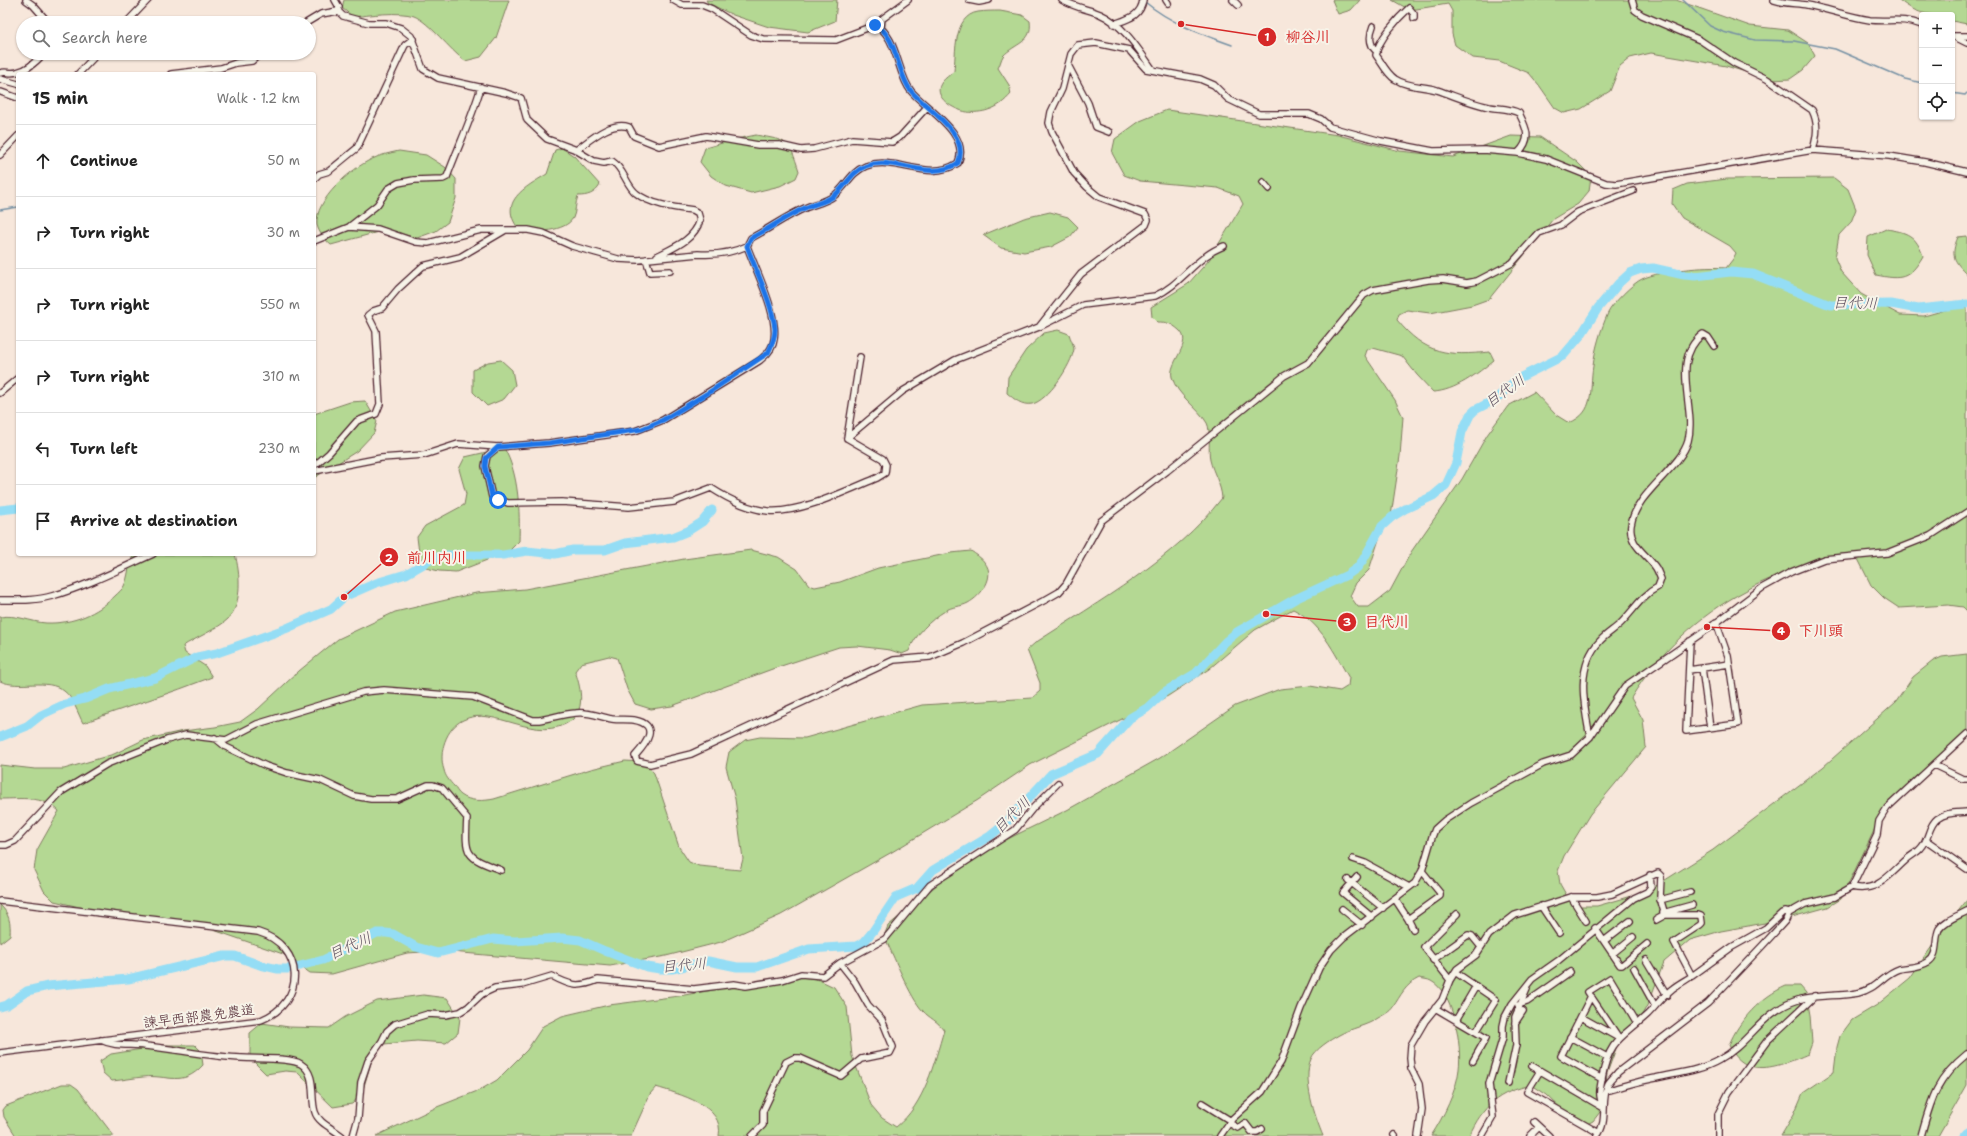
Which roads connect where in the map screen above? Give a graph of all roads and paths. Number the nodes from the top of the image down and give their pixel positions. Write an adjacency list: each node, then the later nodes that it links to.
1 (26, 0): 15 (street)
2 (148, 0): 16 (street)
3 (335, 0): 14 (street)
4 (673, 0): 22 (street)
5 (908, 0): 22 (street)
6 (969, 0): 7 (street)
7 (989, 0)
8 (1062, 0): 19 (street)
9 (1143, 0): 19 (street)
10 (1233, 0): 13 (street)
11 (1632, 0): 48 (street)
12 (1774, 0): 20 (street)
13 (1238, 5)
14 (338, 11): 17 (street); 26 (street)
15 (43, 16)
16 (133, 16)
17 (316, 17)
18 (1414, 18): 28 (street)
19 (1114, 24): 33 (street)
20 (1919, 24)
21 (1373, 26): 28 (street)
22 (881, 27): 44 (street)
23 (1955, 36): 24 (street)
24 (1967, 36)
25 (1955, 37): 27 (street)
26 (413, 39): 41 (street); 52 (street)
27 (1967, 43)
28 (1377, 52): 49 (street)
29 (39, 60): 34 (street)
30 (91, 60): 35 (street)
31 (253, 60): 36 (street)
32 (1068, 65): 33 (street); 45 (street); 64 (street)
33 (1153, 70): 49 (street)
34 (18, 72)
35 (80, 72)
36 (187, 72)
37 (0, 73): 38 (street)
38 (16, 73)
39 (0, 79): 40 (street)
40 (16, 83)
41 (481, 86): 47 (street); 56 (street)
42 (1, 92): 43 (street)
43 (16, 97)
44 (926, 107): 47 (street); 59 (street)
45 (1109, 132)
46 (16, 138): 50 (street)
47 (576, 150): 61 (street)
48 (1813, 150): 49 (street); 51 (street)
49 (1518, 153)
50 (0, 155)
51 (1967, 172)
52 (316, 177)
53 (1263, 182): 54 (street)
54 (1269, 189)
55 (1633, 191): 83 (street)
56 (349, 227): 57 (street); 58 (street)
57 (506, 230): 62 (street); 71 (street)
58 (316, 240)
59 (747, 246): 61 (street); 70 (street)
60 (1224, 246): 64 (street)
61 (653, 258): 62 (street)
62 (646, 259): 63 (street)
63 (670, 271)
64 (1039, 327): 69 (street)
65 (1714, 346): 84 (street)
66 (860, 357): 69 (street)
67 (16, 380): 68 (street)
68 (0, 393)
69 (847, 438): 70 (street)
70 (498, 447): 72 (street)
71 (316, 464)
72 (316, 471)
73 (1967, 512): 76 (street)
74 (149, 556): 75 (street)
75 (0, 600)
76 (1716, 622): 77 (street); 78 (street)
77 (1690, 641): 80 (street); 84 (street)
78 (1729, 664): 79 (street); 81 (street)
79 (1702, 668): 80 (street); 81 (street)
80 (1689, 670): 81 (street)
81 (1710, 728)
82 (1967, 734): 85 (street)
83 (213, 737): 90 (street); 93 (street)
84 (1590, 737): 94 (street)
85 (1934, 765): 86 (street); 99 (street)
86 (1967, 779)
87 (1058, 782): 129 (street)
88 (1967, 812): 89 (street)
89 (1926, 840): 92 (street); 99 (street)
90 (0, 845)
91 (1353, 859): 98 (street)
92 (1967, 869)
93 (500, 870)
94 (1422, 871): 98 (street); 114 (street)
95 (1650, 875): 101 (street); 103 (street); 119 (street)
96 (1357, 877): 97 (street)
97 (1350, 882): 107 (street); 113 (street)
98 (1410, 887): 102 (street)
99 (1852, 887): 110 (street)
100 (1690, 892): 103 (street)
101 (1571, 897): 106 (street); 116 (street)
102 (1395, 899): 107 (street); 114 (street)
103 (1660, 900): 112 (street)
104 (0, 901): 152 (street, 諫早西部農免農道)
105 (1692, 905): 112 (street)
106 (1542, 906): 121 (street); 125 (street)
107 (1383, 908): 113 (street)
108 (1342, 909): 118 (street)
109 (1967, 911): 139 (street)
110 (1789, 913): 133 (street); 161 (street)
111 (1457, 914): 127 (street)
112 (1664, 914): 115 (street); 133 (street)
113 (1372, 917): 118 (street)
114 (1408, 919): 120 (street)
115 (1656, 920)
116 (1586, 921)
117 (1630, 921): 123 (street)
118 (1362, 925): 164 (street)
119 (1595, 928): 123 (street); 136 (street)
120 (1413, 929)
121 (1559, 933)
122 (1633, 937): 126 (street)
123 (1604, 941): 126 (street)
124 (1647, 944): 126 (street)
125 (1481, 947): 127 (street); 131 (street)
126 (1612, 954)
127 (1433, 960): 134 (street)
128 (1646, 960): 137 (street)
129 (840, 963): 170 (street); 171 (street)
130 (1634, 968): 141 (street)
131 (1455, 972): 134 (street); 135 (street)
132 (1570, 972): 140 (street)
133 (1692, 976): 137 (street)
134 (1450, 980): 142 (street)
135 (1476, 986): 146 (street); 149 (street)
136 (1527, 987): 140 (street); 143 (street)
137 (1667, 994): 141 (street)
138 (1591, 996): 145 (street); 148 (street); 151 (street)
139 (1815, 996): 161 (street); 177 (street)
140 (1519, 1005): 143 (street); 147 (street)
141 (1655, 1006): 148 (street)
142 (1435, 1008): 146 (street); 173 (street)
143 (1509, 1010): 174 (street)
144 (1522, 1011): 147 (street)
145 (1581, 1017): 150 (street); 151 (street)
146 (1456, 1020): 149 (street)
147 (1515, 1023): 160 (street)
148 (1637, 1023): 151 (street)
149 (1476, 1032): 156 (street)
150 (1570, 1037): 155 (street); 159 (street)
151 (1619, 1038): 155 (street)
152 (101, 1040): 153 (street, 諫早西部農免農道); 169 (street)
153 (0, 1053)
154 (1967, 1054): 178 (street)
155 (1607, 1057): 159 (street)
156 (1473, 1060)
157 (1532, 1066): 158 (street)
158 (1540, 1070): 163 (street); 168 (street)
159 (1602, 1079): 163 (street)
160 (1508, 1083)
161 (1606, 1091): 163 (street)
162 (1202, 1103): 164 (street)
163 (1603, 1106): 168 (street)
164 (1230, 1122): 167 (street); 172 (street)
165 (1534, 1122): 166 (street)
166 (1540, 1127): 175 (street); 176 (street)
167 (1262, 1129)
168 (1598, 1134)
169 (342, 1136)
170 (353, 1136)
171 (752, 1136)
172 (1220, 1136)
173 (1418, 1136)
174 (1482, 1136)
175 (1530, 1136)
176 (1549, 1136)
177 (1718, 1136)
178 (1921, 1136)

